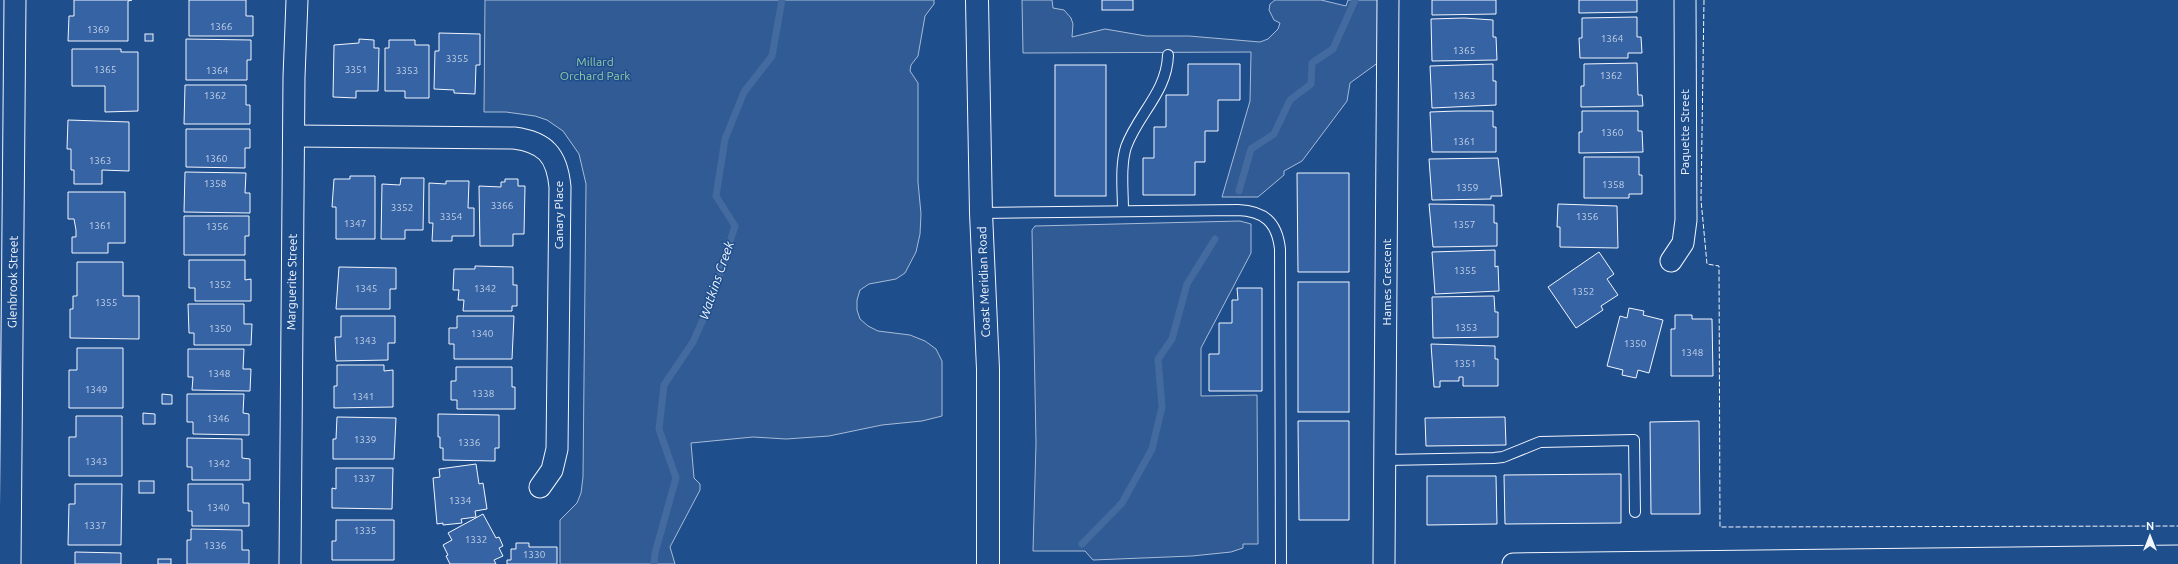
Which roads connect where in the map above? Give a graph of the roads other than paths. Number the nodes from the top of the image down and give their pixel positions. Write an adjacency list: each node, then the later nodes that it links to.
1 (15, 0): 17 (street, Glenbrook Street)
2 (297, 0): 7 (street, Marguerite Street)
3 (977, 0): 9 (main road, Coast Meridian Road)
4 (1388, 0): 11 (street, Hames Crescent)
5 (1685, 0): 10 (street, Paquette Street)
6 (1168, 55): 8 (lane)
7 (294, 136): 12 (street, Canary Place); 18 (street, Marguerite Street)
8 (1123, 211): 9 (lane); 20 (lane)
9 (981, 213): 19 (main road, Coast Meridian Road)
10 (1671, 261)
11 (1386, 460): 13 (lane); 21 (street, Hames Crescent)
12 (540, 487)
13 (1635, 512)
14 (2178, 556): 15 (street)
15 (2055, 561): 16 (street)
16 (1782, 563): 22 (street)
17 (10, 564)
18 (290, 564)
19 (988, 564)
20 (1281, 564)
21 (1384, 564)
22 (1513, 564)

